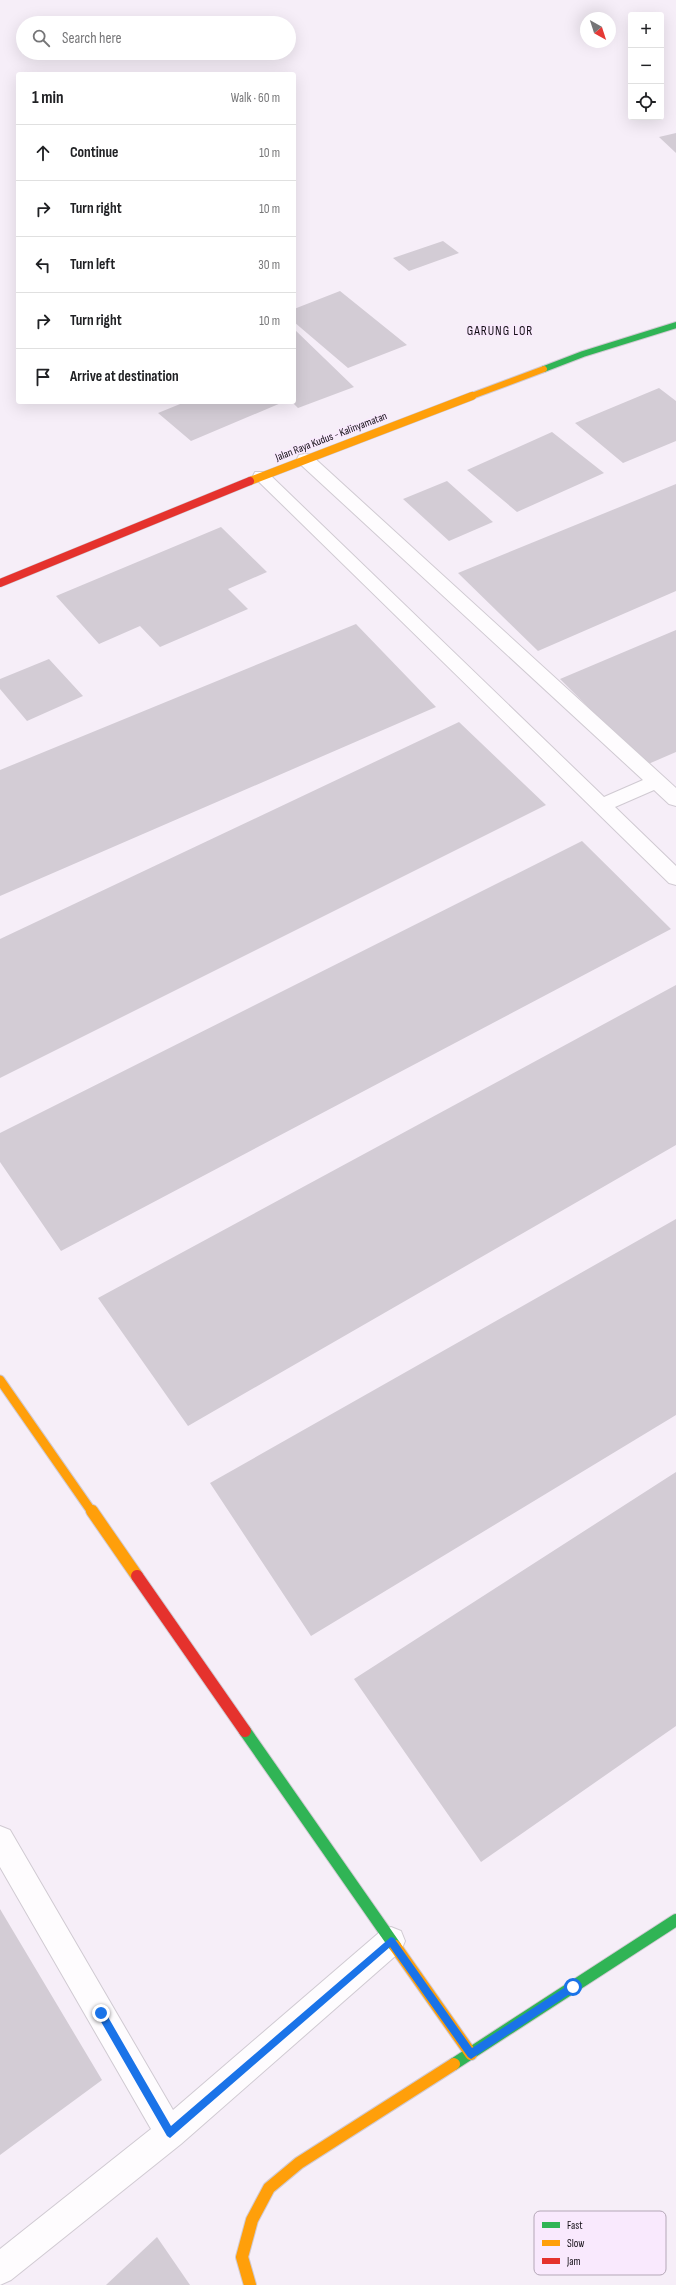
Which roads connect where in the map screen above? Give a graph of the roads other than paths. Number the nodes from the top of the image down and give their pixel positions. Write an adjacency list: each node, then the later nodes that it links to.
1 (676, 325): 2 (street, Jalan Raya Kudus - Kalinyamatan)
2 (305, 459): 3 (street, Jalan Raya Kudus - Kalinyamatan); 5 (lane)
3 (261, 476): 4 (street, Jalan Raya Kudus - Kalinyamatan); 7 (lane)
4 (0, 583)
5 (658, 781): 6 (lane); 7 (lane)
6 (676, 799)
7 (602, 805): 8 (lane)
8 (676, 878)
9 (0, 1380): 12 (street)
10 (0, 1840): 14 (lane)
11 (676, 1920): 13 (street)
12 (391, 1941): 13 (street); 14 (lane)
13 (471, 2054): 16 (street)
14 (170, 2133): 15 (lane)
15 (0, 2269)
16 (250, 2285)

